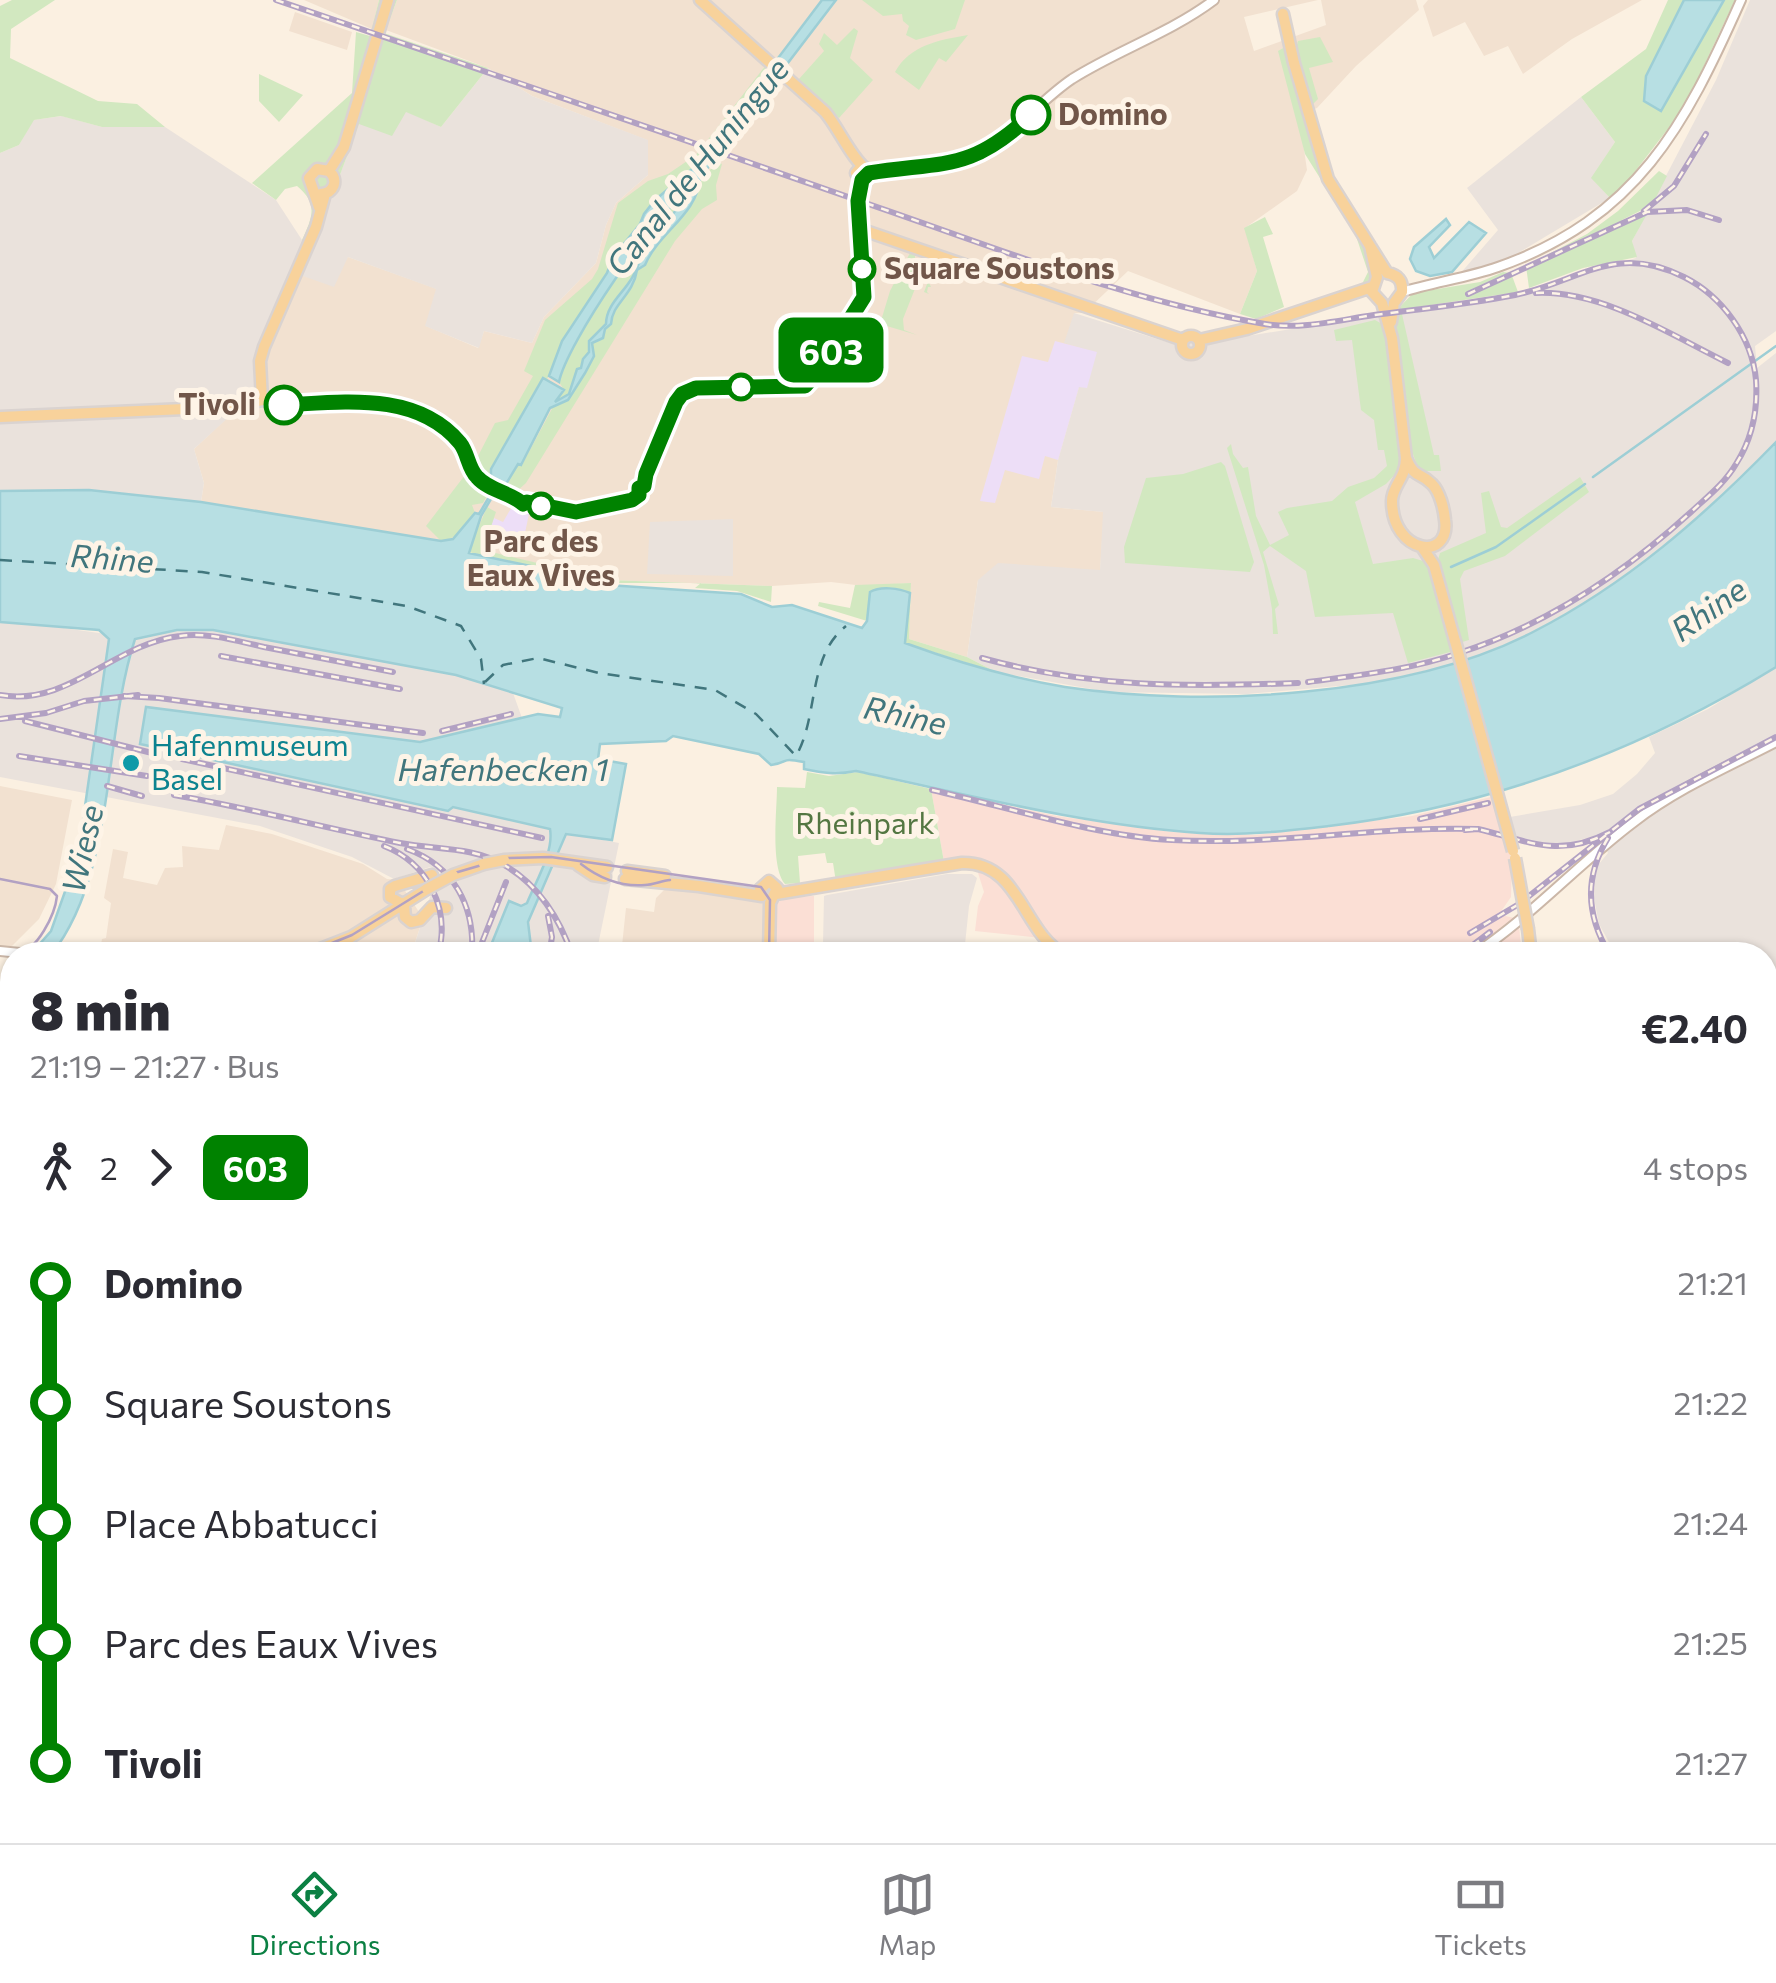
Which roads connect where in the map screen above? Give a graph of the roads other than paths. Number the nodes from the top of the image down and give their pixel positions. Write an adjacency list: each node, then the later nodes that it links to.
1 (388, 0): 6 (main road)
2 (700, 0): 7 (main road)
3 (1214, 0): 7 (street)
4 (1742, 0): 9 (street)
5 (1281, 8): 10 (main road)
6 (329, 171): 8 (main road); 8 (main road)
7 (864, 173): 10 (main road)
8 (320, 193): 13 (main road)
9 (1401, 287): 10 (main road); 11 (main road)
10 (1378, 288): 11 (main road); 12 (main road)
11 (1394, 303): 12 (main road)
12 (1392, 338): 16 (main road)
13 (262, 400): 14 (street); 15 (main road)
14 (391, 405)
15 (0, 413)
16 (1406, 458): 17 (main road); 18 (main road)
17 (1419, 477): 18 (main road); 19 (main road)
18 (1402, 481): 20 (main road)
19 (1435, 544): 20 (main road); 21 (main road)
20 (1422, 548): 21 (main road)
21 (1434, 564): 33 (main road, bridge)
22 (1776, 742): 32 (street)
23 (606, 872): 27 (main road, bridge)
24 (432, 875): 27 (main road)
25 (626, 875): 26 (main road)
26 (769, 894): 30 (main road); 31 (main road)
27 (400, 907): 28 (main road); 29 (main road)
28 (446, 908)
29 (339, 942)
30 (767, 942)
31 (1049, 942)
32 (1491, 942)
33 (1530, 942)

